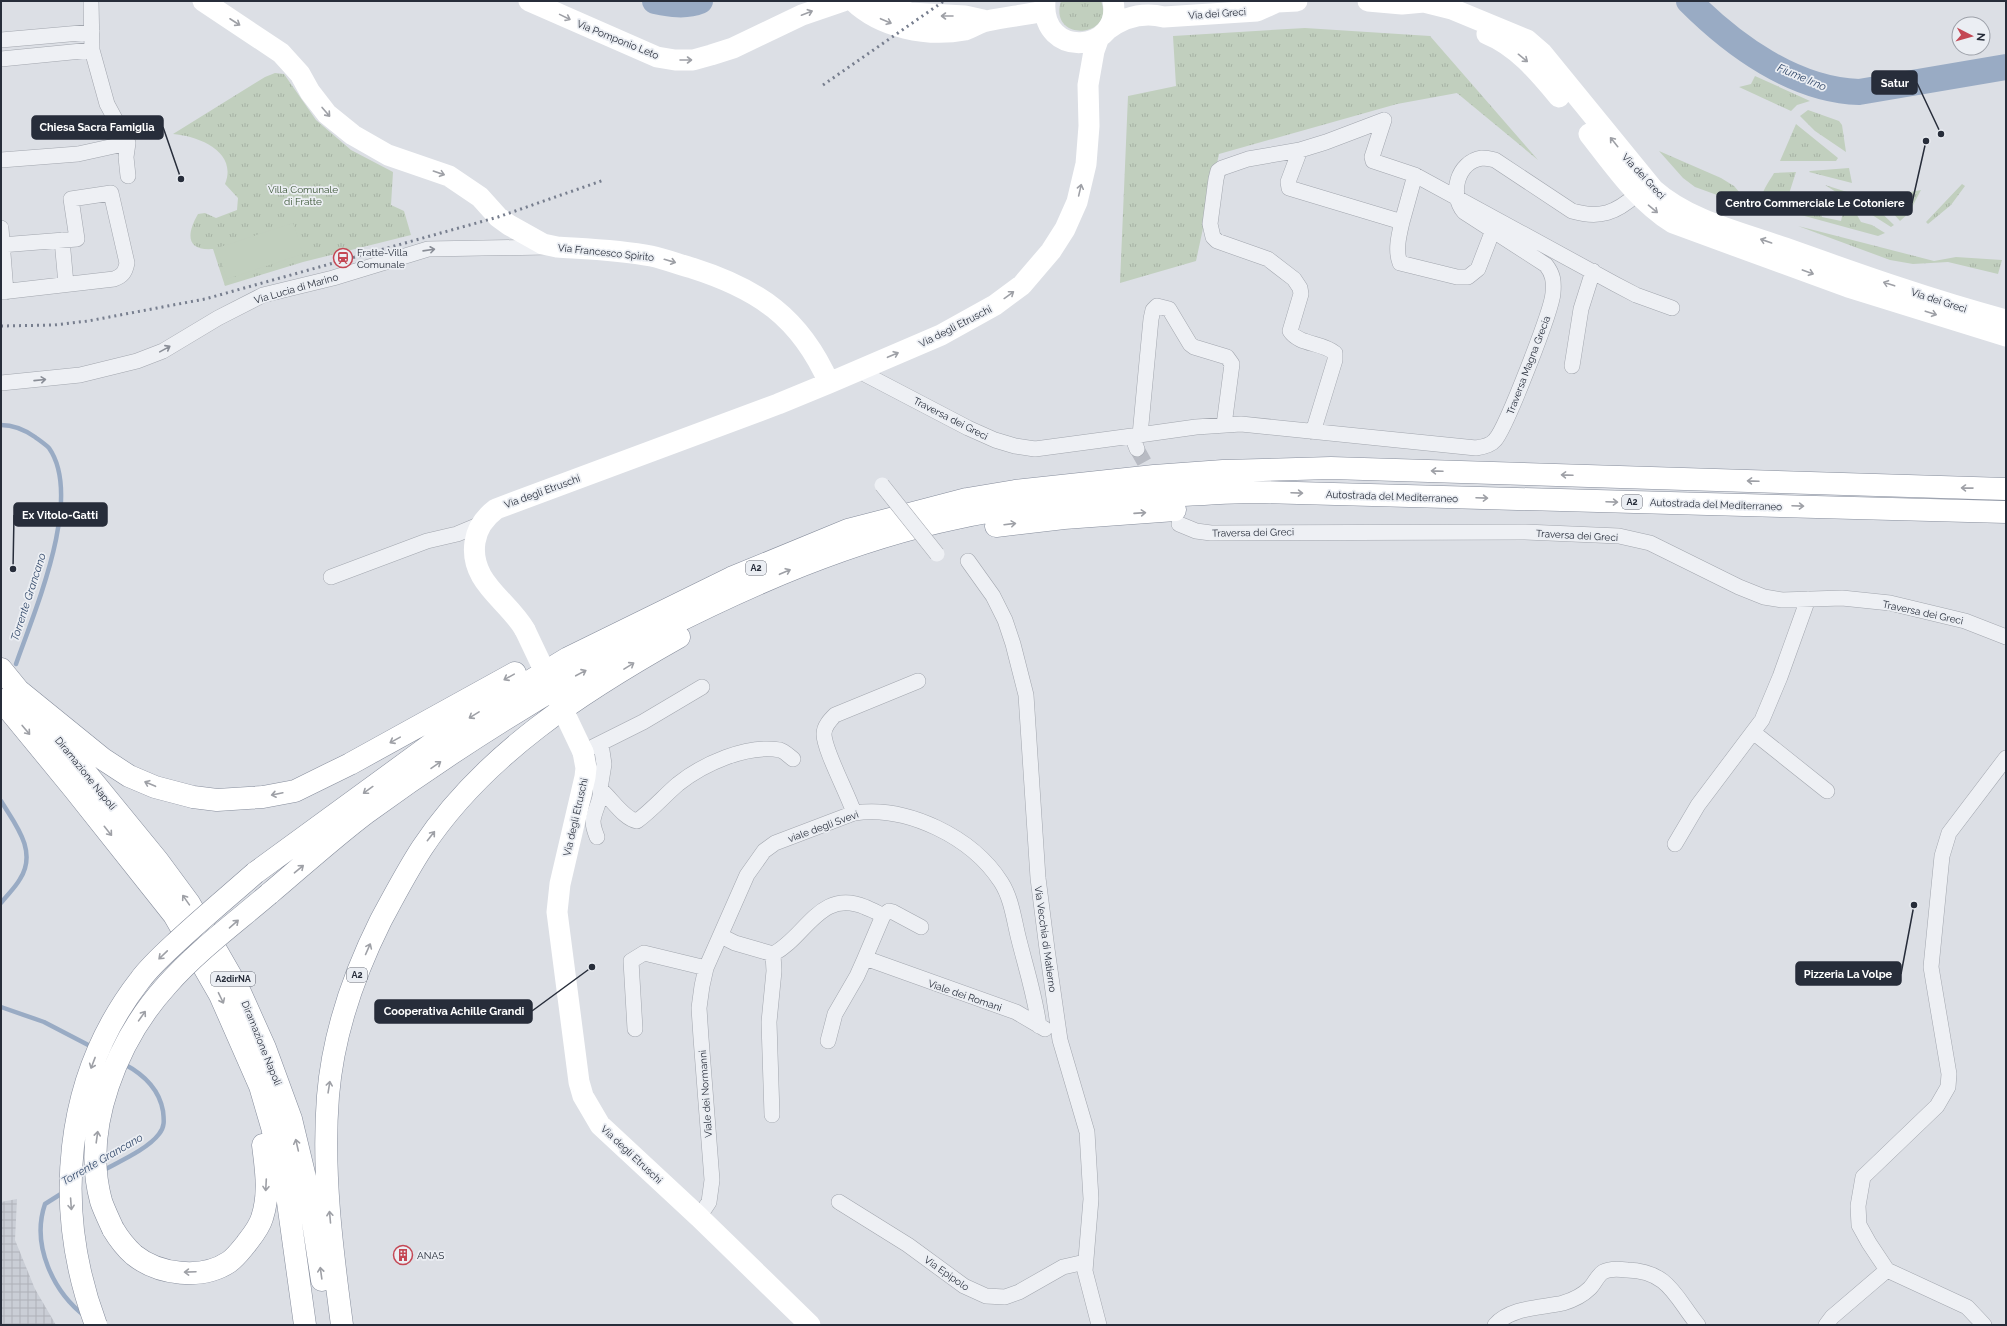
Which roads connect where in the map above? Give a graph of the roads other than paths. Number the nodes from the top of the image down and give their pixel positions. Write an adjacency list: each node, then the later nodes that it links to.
1 (91, 1): 15 (street)
2 (203, 1): 32 (main road, Via Francesco Spirito, one-way to 32)
3 (529, 1): 4 (main road, Via Pomponio Leto, one-way to 4)
4 (843, 1)
5 (853, 1): 14 (main road, one-way to 14)
6 (877, 1): 14 (main road, one-way to 6)
7 (1113, 1): 16 (main road, Via degli Etruschi)
8 (1224, 1): 13 (main road, Via dei Greci)
9 (1283, 1): 13 (main road, Via dei Greci)
10 (1368, 1): 11 (main road, Via dei Greci)
11 (1402, 4): 25 (main road, Via dei Greci, one-way to 25); 37 (main road, Via dei Greci, one-way to 11)
12 (1045, 6): 14 (main road); 16 (main road, Via dei Greci)
13 (1154, 15): 16 (main road, Via dei Greci)
14 (986, 21)
15 (92, 32): 17 (street); 18 (street)
16 (1103, 34): 40 (main road, Via degli Etruschi, one-way to 16)
17 (1, 40)
18 (92, 50): 19 (street); 20 (street)
19 (1, 59)
20 (128, 142): 22 (street); 24 (street)
21 (1300, 150): 23 (street); 27 (street); 44 (street)
22 (1, 160)
23 (1415, 175): 26 (street); 27 (street)
24 (128, 176)
25 (1637, 194): 26 (street); 38 (main road, Via dei Greci, one-way to 38)
26 (1455, 195): 29 (street, Traversa Magna Grecia); 33 (street)
27 (1402, 222): 29 (street)
28 (1, 228): 31 (street)
29 (1493, 230): 44 (street, Traversa Magna Grecia)
30 (62, 240): 31 (street); 34 (street); 34 (street)
31 (2, 245): 35 (street)
32 (557, 247): 41 (street, Via Lucia di Marino, one-way to 32); 42 (main road, Via Francesco Spirito, one-way to 42)
33 (1594, 271): 36 (street); 39 (street)
34 (66, 284): 35 (street)
35 (3, 292)
36 (1672, 308)
37 (2006, 320)
38 (2006, 336)
39 (1572, 366)
40 (858, 370): 42 (main road); 45 (street, Traversa dei Greci)
41 (1, 383)
42 (829, 383): 51 (main road, Via degli Etruschi)
43 (1224, 425): 44 (street, Traversa Magna Grecia); 45 (street, Traversa Magna Grecia); 45 (street)
44 (1313, 432)
45 (1137, 440)
46 (1331, 468): 48 (highway, A2, one-way to 46); 61 (highway, one-way to 61); 88 (highway, A2, one-way to 88, bridge)
47 (882, 485): 53 (street, bridge)
48 (2006, 489)
49 (1258, 492): 50 (highway, Autostrada del Mediterraneo / A2, one-way to 50); 78 (highway, Autostrada del Mediterraneo, one-way to 49, bridge); 91 (highway, A2, one-way to 49)
50 (2006, 512)
51 (481, 524): 55 (street); 63 (main road, Via degli Etruschi, bridge)
52 (1180, 524): 56 (street, Traversa dei Greci)
53 (937, 554)
54 (968, 561): 81 (street, Via Vecchia di Matierno)
55 (331, 577)
56 (1808, 599): 57 (street, Traversa dei Greci); 62 (street)
57 (2006, 637)
58 (1, 669): 61 (highway, Diramazione Napoli / A2dirNA)
59 (918, 681): 69 (street)
60 (702, 686): 63 (street)
61 (9, 695): 78 (highway, Diramazione Napoli / A2dirNA, one-way to 78); 90 (highway, Diramazione Napoli / A2dirNA, one-way to 61)
62 (1753, 732): 68 (street); 71 (street)
63 (592, 748): 66 (main road, Via degli Etruschi); 67 (street)
64 (2006, 758): 87 (street)
65 (792, 759): 67 (street)
66 (585, 774): 67 (street); 85 (main road, Via degli Etruschi)
67 (600, 789): 70 (street)
68 (1827, 791)
69 (854, 813): 74 (street, viale degli Svevi); 79 (street, viale degli Svevi)
70 (597, 837)
71 (1675, 844)
72 (882, 916): 73 (street); 75 (street); 76 (street)
73 (921, 927)
74 (720, 936): 75 (street); 77 (street, Viale dei Normanni)
75 (773, 954): 83 (street)
76 (865, 958): 79 (street, Viale dei Romani); 82 (street)
77 (706, 968): 80 (street); 85 (street, Viale dei Normanni)
78 (234, 1024): 89 (highway, Diramazione Napoli / A2dirNA)
79 (1039, 1026): 81 (street, Viale dei Romani)
80 (635, 1029)
81 (1060, 1040): 86 (street, Via Vecchia di Matierno)
82 (828, 1041)
83 (772, 1115)
84 (839, 1202): 86 (street, Via Epipolo)
85 (699, 1217): 92 (main road, Via degli Etruschi)
86 (1085, 1262): 93 (street, Via Vecchia di Matierno)
87 (1887, 1270): 96 (street); 97 (street)
88 (96, 1325)
89 (305, 1325)
90 (328, 1325)
91 (342, 1325)
92 (810, 1325)
93 (1099, 1325)
94 (1495, 1325): 95 (street)
95 (1698, 1325)
96 (1826, 1325)
97 (1984, 1325)

